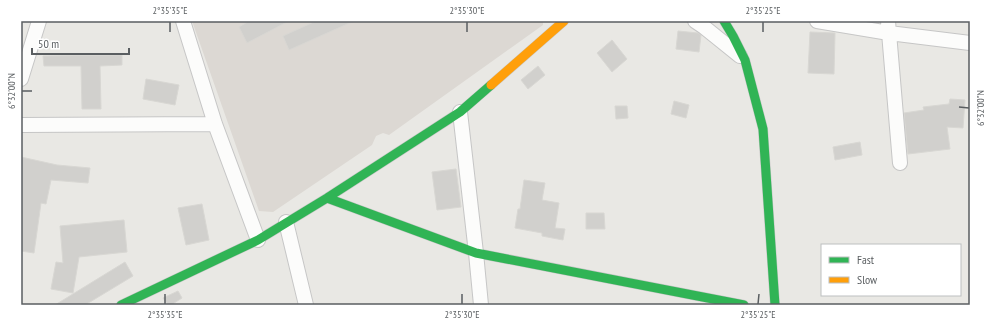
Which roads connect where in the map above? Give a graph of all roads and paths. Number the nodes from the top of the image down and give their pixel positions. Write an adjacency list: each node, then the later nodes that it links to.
1 (39, 21): 10 (street)
2 (183, 21): 12 (street)
3 (564, 21): 11 (street)
4 (695, 21): 9 (street)
5 (724, 21): 9 (street)
6 (817, 21): 7 (street)
7 (888, 27): 8 (street); 14 (street)
8 (970, 43)
9 (745, 60): 23 (street)
10 (21, 79)
11 (460, 112): 15 (street); 18 (street)
12 (215, 124): 13 (street); 17 (street)
13 (21, 125)
14 (900, 163)
15 (327, 198): 16 (street); 18 (street)
16 (286, 222): 17 (street); 20 (street)
17 (258, 240): 19 (street)
18 (476, 253): 21 (street); 22 (street)
19 (121, 305)
20 (306, 305)
21 (481, 305)
22 (744, 305)
23 (775, 305)

